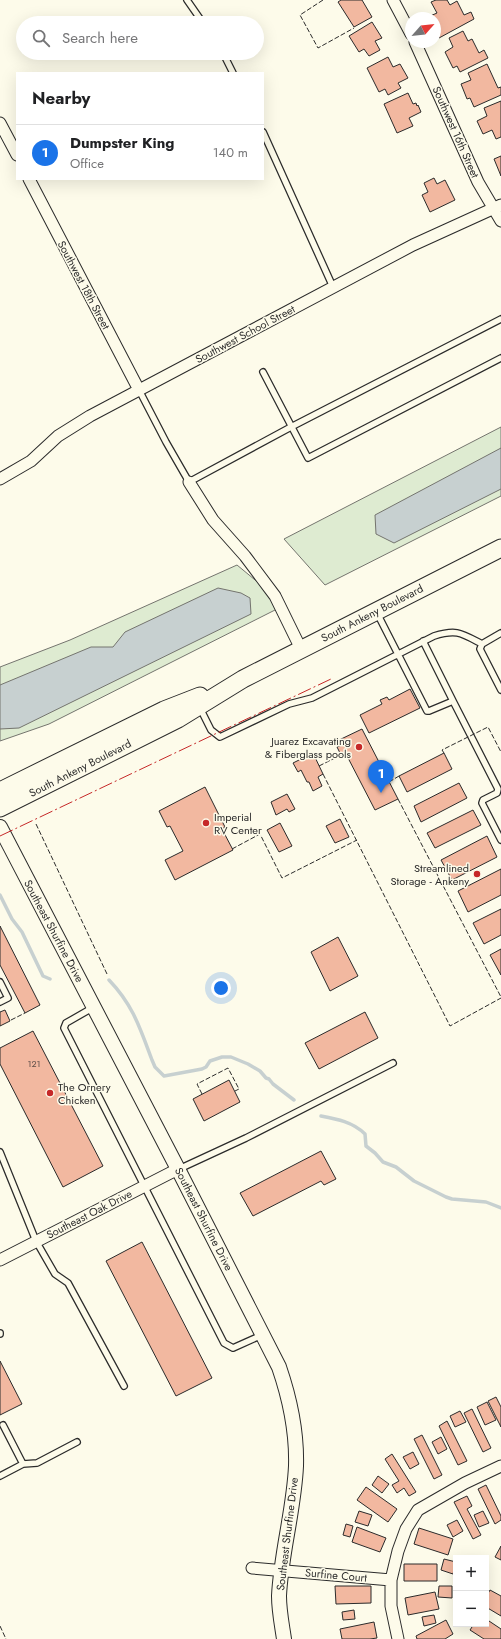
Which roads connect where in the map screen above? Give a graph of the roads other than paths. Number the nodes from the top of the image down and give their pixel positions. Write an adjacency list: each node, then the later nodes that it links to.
1 (187, 0): 3 (lane)
2 (392, 0): 4 (street)
3 (198, 16)
4 (405, 23)
5 (418, 48): 12 (street, Southwest 16th Street)
6 (226, 60): 7 (lane)
7 (232, 72)
8 (0, 123): 10 (street)
9 (264, 134): 14 (lane)
10 (16, 153)
11 (30, 180): 18 (street, Southwest 18th Street)
12 (497, 207): 13 (street, Southwest 16th Street); 14 (street, Southwest School Street)
13 (501, 221)
14 (333, 287): 18 (street, Southwest School Street)
15 (501, 319): 19 (lane)
16 (501, 358): 19 (lane)
17 (264, 372): 19 (lane)
18 (139, 390): 20 (street, Southwest School Street); 21 (lane)
19 (291, 427): 21 (lane)
20 (0, 479)
21 (189, 482): 27 (street)
22 (501, 548): 23 (main road, South Ankeny Boulevard)
23 (376, 611): 27 (main road, South Ankeny Boulevard); 28 (lane)
24 (501, 633): 26 (lane)
25 (424, 641): 26 (lane); 28 (lane); 31 (lane)
26 (482, 644): 30 (lane)
27 (301, 649): 29 (main road, South Ankeny Boulevard)
28 (398, 654): 31 (lane); 32 (lane)
29 (243, 679): 32 (main road, South Ankeny Boulevard); 33 (main road, South Ankeny Boulevard)
30 (501, 690)
31 (453, 701): 36 (lane)
32 (199, 706): 34 (main road, South Ankeny Boulevard)
33 (0, 791)
34 (0, 808)
35 (0, 827): 39 (street, Southeast Shurfine Drive)
36 (501, 840)
37 (0, 982): 38 (lane)
38 (0, 1002)
39 (94, 1007): 42 (street, Southeast Shurfine Drive); 43 (lane)
40 (393, 1063): 42 (lane)
41 (0, 1152): 44 (lane)
42 (178, 1169): 43 (street, Southeast Oak Drive); 46 (street, Southeast Shurfine Drive)
43 (145, 1186): 44 (street, Southeast Oak Drive); 46 (lane)
44 (36, 1241): 45 (street, Southeast Oak Drive); 47 (lane)
45 (0, 1260)
46 (263, 1334): 54 (street, Southeast Shurfine Drive)
47 (124, 1386)
48 (2, 1425): 50 (lane)
49 (77, 1442): 50 (lane)
50 (23, 1464): 52 (lane)
51 (501, 1466): 55 (street)
52 (0, 1476)
53 (252, 1568): 54 (street, Surfine Court)
54 (282, 1570): 55 (street, Surfine Court); 56 (street, Southeast Shurfine Drive)
55 (391, 1580): 57 (street)
56 (284, 1639)
57 (398, 1639)

